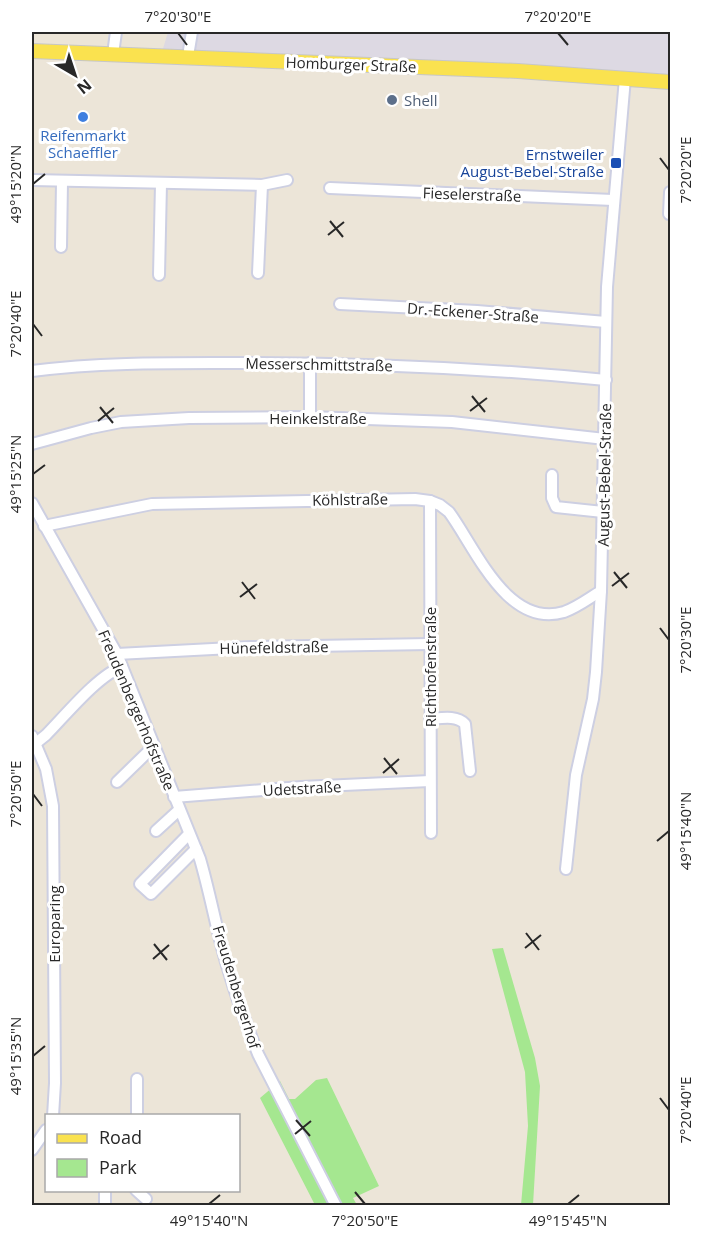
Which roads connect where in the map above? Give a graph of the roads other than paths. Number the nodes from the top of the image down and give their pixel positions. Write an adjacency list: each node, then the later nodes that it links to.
1 (116, 32): 5 (street)
2 (192, 32): 3 (street)
3 (189, 50)
4 (32, 51): 5 (main road, Homburger Straße)
5 (113, 54): 6 (main road, Homburger Straße)
6 (625, 78): 7 (main road, Homburger Straße); 15 (street, August-Bebel-Straße)
7 (670, 82)
8 (32, 180): 10 (street)
9 (286, 180): 12 (street)
10 (62, 182): 11 (street); 17 (street)
11 (161, 184): 12 (street); 19 (street)
12 (262, 185): 18 (street)
13 (330, 188): 15 (street, Fieselerstraße)
14 (670, 192): 16 (street)
15 (614, 200): 21 (street, August-Bebel-Straße)
16 (669, 214)
17 (61, 247)
18 (258, 273)
19 (159, 275)
20 (340, 304): 21 (street, Dr.-Eckener-Straße)
21 (606, 322): 24 (street, August-Bebel-Straße)
22 (310, 363): 23 (street, Messerschmittstraße); 24 (street, Messerschmittstraße); 25 (street)
23 (32, 371)
24 (606, 380): 26 (street, August-Bebel-Straße)
25 (310, 417): 26 (street, Heinkelstraße); 27 (street, Heinkelstraße)
26 (605, 439): 31 (street, August-Bebel-Straße)
27 (32, 444)
28 (552, 475): 31 (street)
29 (430, 501): 32 (street, Köhlstraße); 33 (street); 34 (street, Richthofenstraße)
30 (32, 503): 32 (street, Freudenbergerhofstraße)
31 (603, 512): 33 (street, August-Bebel-Straße)
32 (44, 526): 35 (street, Freudenbergerhofstraße)
33 (601, 591): 49 (street, August-Bebel-Straße)
34 (430, 644): 35 (street, Hünefeldstraße); 37 (street, Richthofenstraße)
35 (117, 654): 36 (street, Freudenbergerhofstraße)
36 (122, 667): 38 (street); 39 (street, Freudenbergerhofstraße)
37 (430, 719): 40 (street); 41 (street, Richthofenstraße)
38 (34, 740): 51 (street, Europaring)
39 (154, 746): 42 (street); 43 (street, Freudenbergerhofstraße)
40 (470, 771)
41 (430, 781): 43 (street, Udetstraße); 46 (street, Richthofenstraße)
42 (117, 782)
43 (174, 797): 44 (street, Freudenbergerhofstraße)
44 (179, 810): 45 (street); 47 (street, Freudenbergerhofstraße)
45 (156, 831)
46 (431, 833)
47 (189, 834): 48 (street, Freudenbergerhofstraße); 48 (street)
48 (198, 854): 57 (street, Freudenbergerhof)
49 (566, 869)
50 (137, 1079): 52 (street)
51 (52, 1114)
52 (137, 1114)
53 (45, 1131): 54 (street)
54 (32, 1150)
55 (137, 1192): 56 (street)
56 (146, 1199)
57 (336, 1206)

